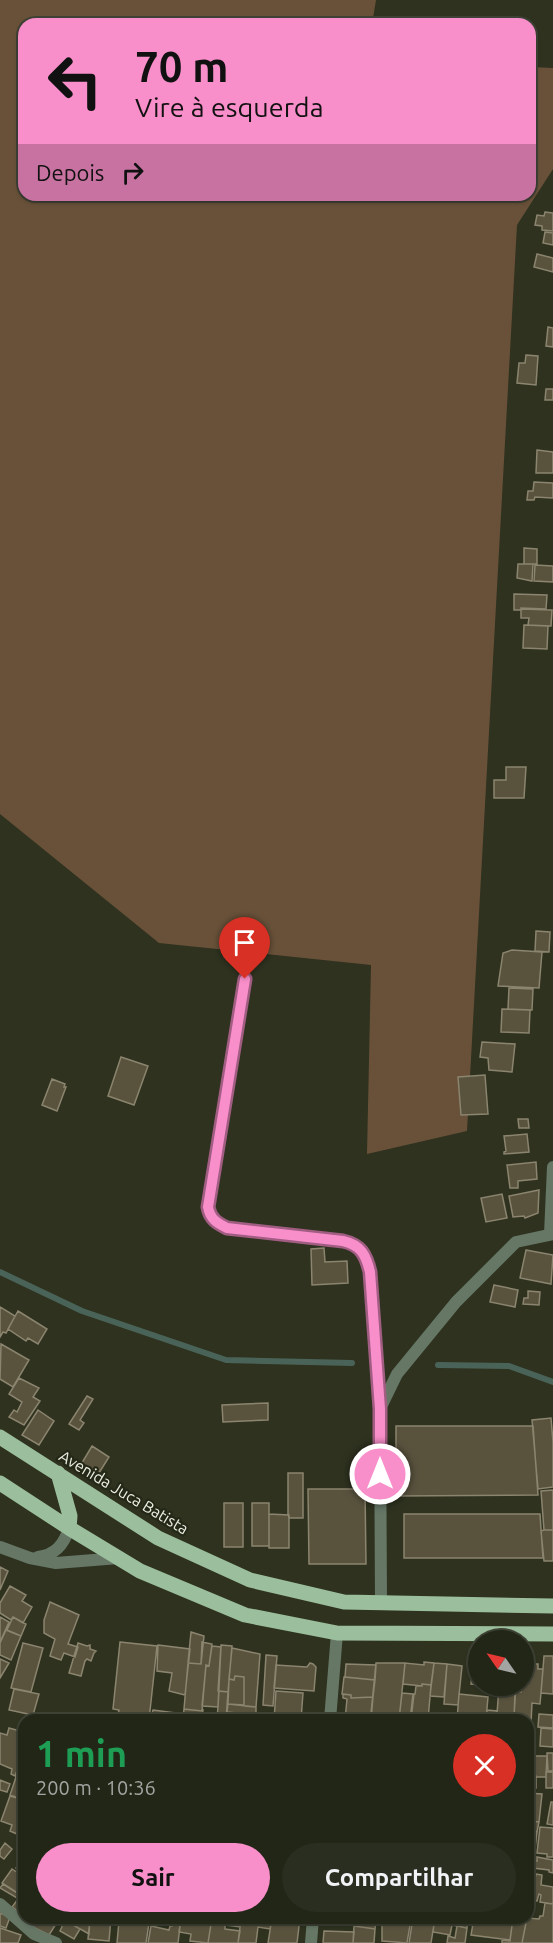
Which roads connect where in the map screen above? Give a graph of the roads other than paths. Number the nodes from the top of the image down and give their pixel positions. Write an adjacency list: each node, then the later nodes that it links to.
1 (245, 979): 4 (street)
2 (553, 1167): 3 (street)
3 (551, 1234): 4 (street)
4 (380, 1409): 12 (street)
5 (0, 1437): 6 (main road, Avenida Juca Batista)
6 (58, 1473): 8 (main road); 12 (main road, Avenida Juca Batista)
7 (0, 1483): 8 (main road)
8 (69, 1528): 10 (street); 11 (main road)
9 (0, 1547): 10 (street)
10 (30, 1558): 11 (street)
11 (119, 1558): 14 (main road)
12 (381, 1603): 13 (main road, Avenida Juca Batista)
13 (553, 1606)
14 (337, 1633): 15 (main road); 16 (street)
15 (553, 1634)
16 (330, 1714)
17 (0, 1904): 18 (street)
18 (18, 1920)
19 (23, 1924): 21 (street)
20 (313, 1924): 22 (street)
21 (56, 1943)
22 (311, 1943)

